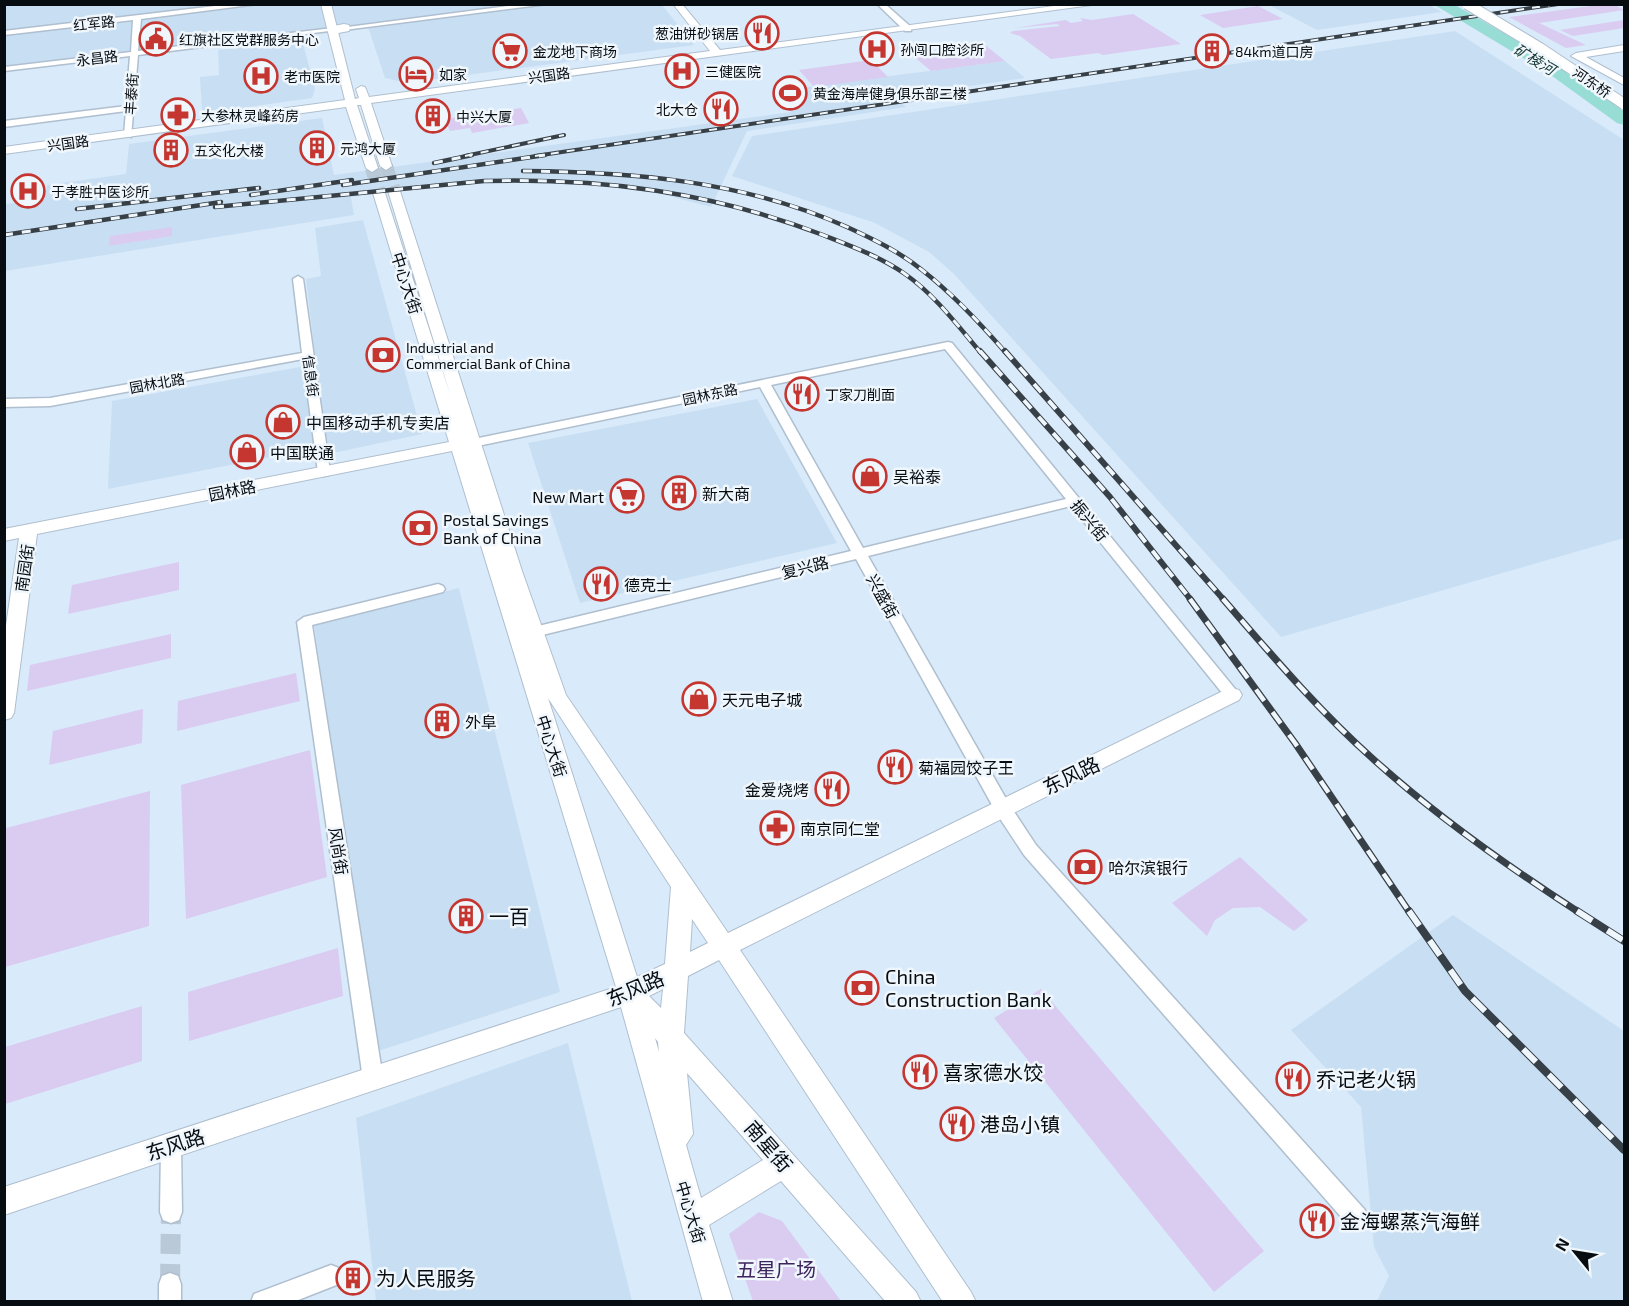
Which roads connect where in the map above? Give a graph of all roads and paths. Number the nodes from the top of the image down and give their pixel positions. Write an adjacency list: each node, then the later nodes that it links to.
1 (255, 4): 9 (street, 红军路)
2 (326, 4): 11 (main road)
3 (545, 4): 11 (street, 永昌路)
4 (677, 4): 15 (main road)
5 (880, 4): 10 (street)
6 (1095, 4): 8 (main road, 兴国路)
7 (1467, 4): 21 (main road, 河东桥, bridge)
8 (1081, 5): 10 (main road, 兴国路)
9 (137, 18): 12 (street, 红军路); 14 (street, 丰泰街)
10 (908, 28): 15 (main road, 兴国路)
11 (342, 29): 14 (street, 永昌路); 20 (main road)
12 (4, 33)
13 (1624, 48): 18 (main road)
14 (134, 53): 16 (street, 永昌路); 22 (street, 丰泰街)
15 (717, 53): 19 (main road, 兴国路)
16 (4, 69)
17 (359, 81): 19 (main road)
18 (1624, 82)
19 (365, 102): 20 (main road, 兴国路); 26 (main road)
20 (351, 104): 24 (main road, 兴国路); 27 (main road)
21 (1624, 104)
22 (130, 108): 23 (street); 24 (street, 丰泰街)
23 (4, 124)
24 (128, 135): 25 (main road, 兴国路)
25 (4, 151)
26 (386, 166)
27 (372, 168)
28 (386, 192): 34 (main road, 中心大街)
29 (298, 279): 31 (street, 信息街)
30 (948, 345): 32 (street, 园林东路); 36 (street, 振兴街)
31 (309, 355): 33 (street, 园林北路); 35 (street, 信息街)
32 (764, 383): 34 (street, 园林东路); 39 (street, 兴盛街)
33 (4, 403)
34 (466, 444): 35 (main road, 园林路); 41 (main road, 中心大街); 48 (main road, 中心大街)
35 (324, 472): 37 (main road, 园林路)
36 (1075, 501): 39 (street, 复兴路); 42 (street, 振兴街)
37 (29, 530): 38 (main road, 园林路); 43 (main road, 南园街)
38 (4, 535)
39 (860, 554): 41 (street, 复兴路); 44 (street, 兴盛街)
40 (438, 590): 50 (street, 风尚街)
41 (534, 632): 45 (main road, 中心大街)
42 (1232, 695): 44 (main road, 东风路)
43 (4, 713)
44 (1003, 809): 46 (main road, 东风路); 56 (street, 兴盛街)
45 (683, 885): 46 (main road, 中心大街); 47 (main road)
46 (724, 947): 47 (main road, 东风路); 62 (main road, 中心大街)
47 (676, 970): 48 (main road, 东风路); 49 (main road)
48 (630, 993): 49 (main road, 南星街); 50 (main road, 东风路); 53 (main road, 中心大街)
49 (671, 1039): 52 (main road, 南星街); 53 (main road)
50 (373, 1079): 51 (main road, 东风路)
51 (171, 1146): 54 (main road, 东风路); 55 (street)
52 (784, 1163): 57 (main road); 61 (main road, 南星街)
53 (683, 1184): 57 (main road, 中心大街)
54 (4, 1201)
55 (171, 1212)
56 (1357, 1218)
57 (693, 1219): 60 (main road, 中心大街)
58 (331, 1276): 59 (street)
59 (262, 1302)
60 (718, 1302)
61 (906, 1302)
62 (961, 1302)

